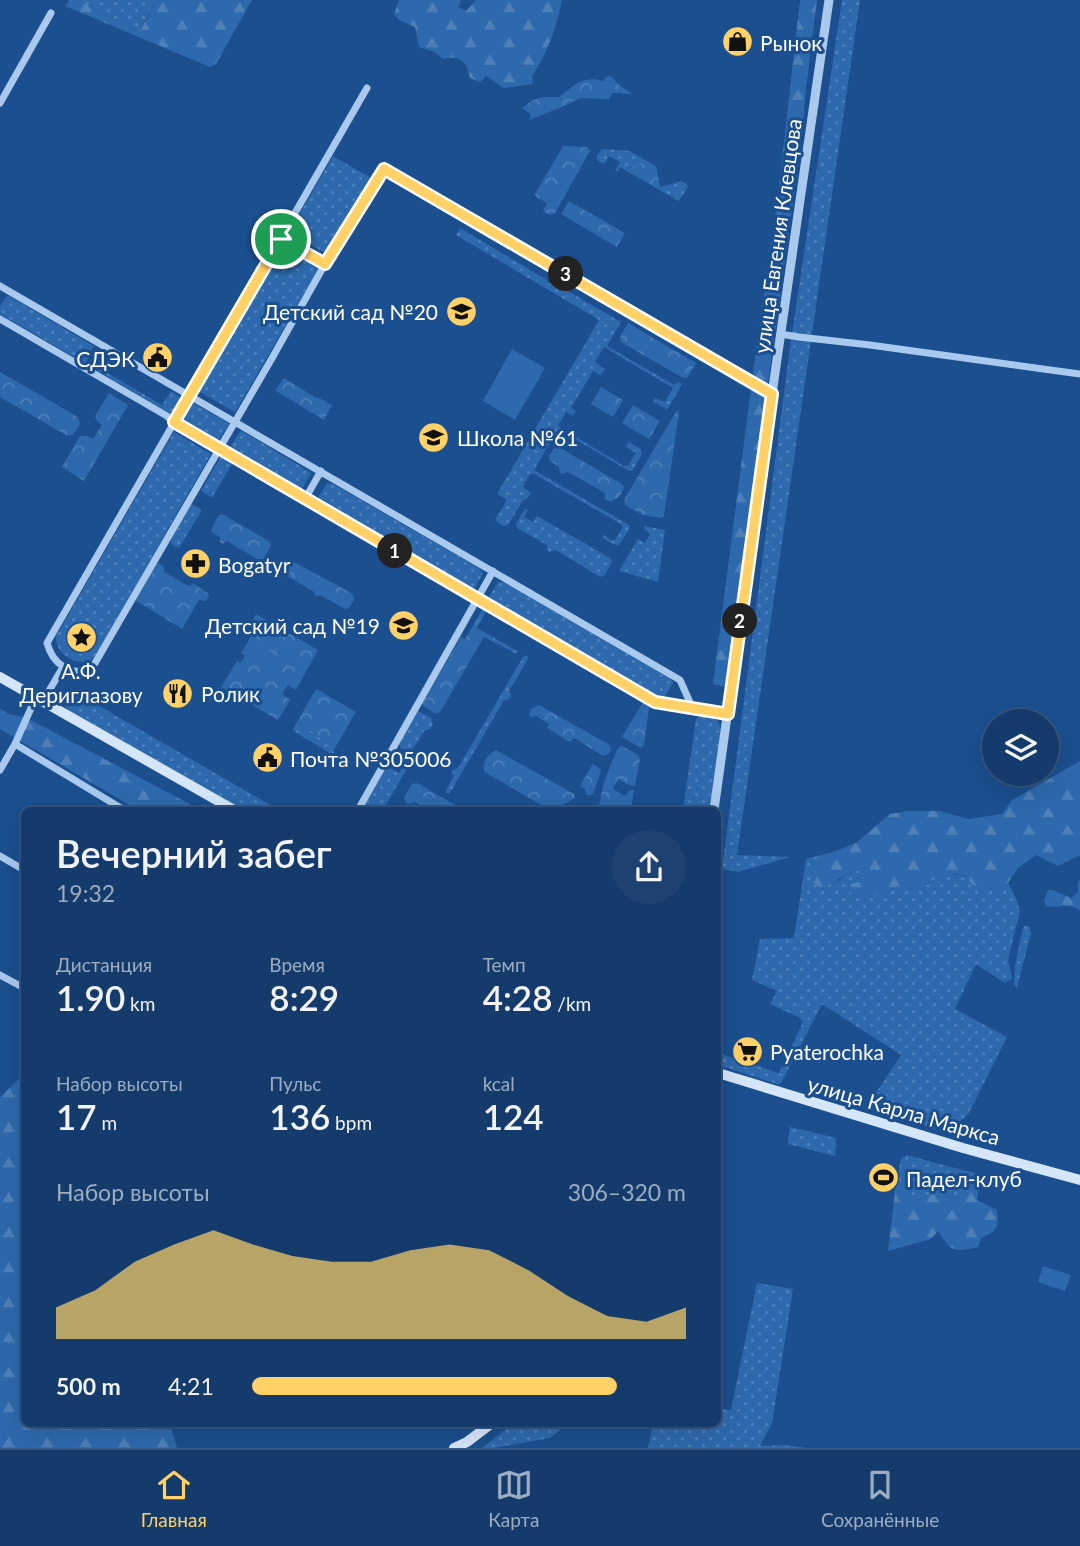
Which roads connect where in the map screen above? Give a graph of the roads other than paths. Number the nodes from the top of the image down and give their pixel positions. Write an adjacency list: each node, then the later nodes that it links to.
1 (829, 0): 9 (street, улица Евгения Клевцова)
2 (51, 13): 4 (street)
3 (367, 88): 5 (street)
4 (0, 103)
5 (281, 239): 6 (street); 12 (street)
6 (325, 264): 11 (street); 14 (street)
7 (0, 286): 12 (street)
8 (0, 319): 13 (street)
9 (780, 334): 10 (street); 11 (street, улица Евгения Клевцова)
10 (1080, 374)
11 (772, 394): 24 (street, улица Евгения Клевцова)
12 (190, 395): 13 (street); 14 (street)
13 (174, 422): 15 (street); 20 (street)
14 (235, 422): 15 (street); 16 (street)
15 (220, 449): 17 (street); 20 (street)
16 (321, 471): 17 (street); 18 (street)
17 (305, 499): 19 (street)
18 (493, 571): 19 (street); 23 (street)
19 (477, 599): 23 (street); 29 (street)
20 (63, 667): 22 (street)
21 (0, 677): 22 (main road)
22 (40, 699): 25 (street); 28 (main road)
23 (692, 707): 24 (street)
24 (728, 714): 30 (street, улица Евгения Клевцова)
25 (15, 744): 26 (street); 27 (street)
26 (0, 770)
27 (119, 807)
28 (229, 807)
29 (360, 807)
30 (714, 807)
31 (0, 856): 32 (street)
32 (21, 868)
33 (1, 976): 34 (street)
34 (21, 986)
35 (721, 1074): 36 (main road, улица Карла Маркса)
36 (1080, 1180)
37 (487, 1427): 38 (main road)
38 (454, 1448)

